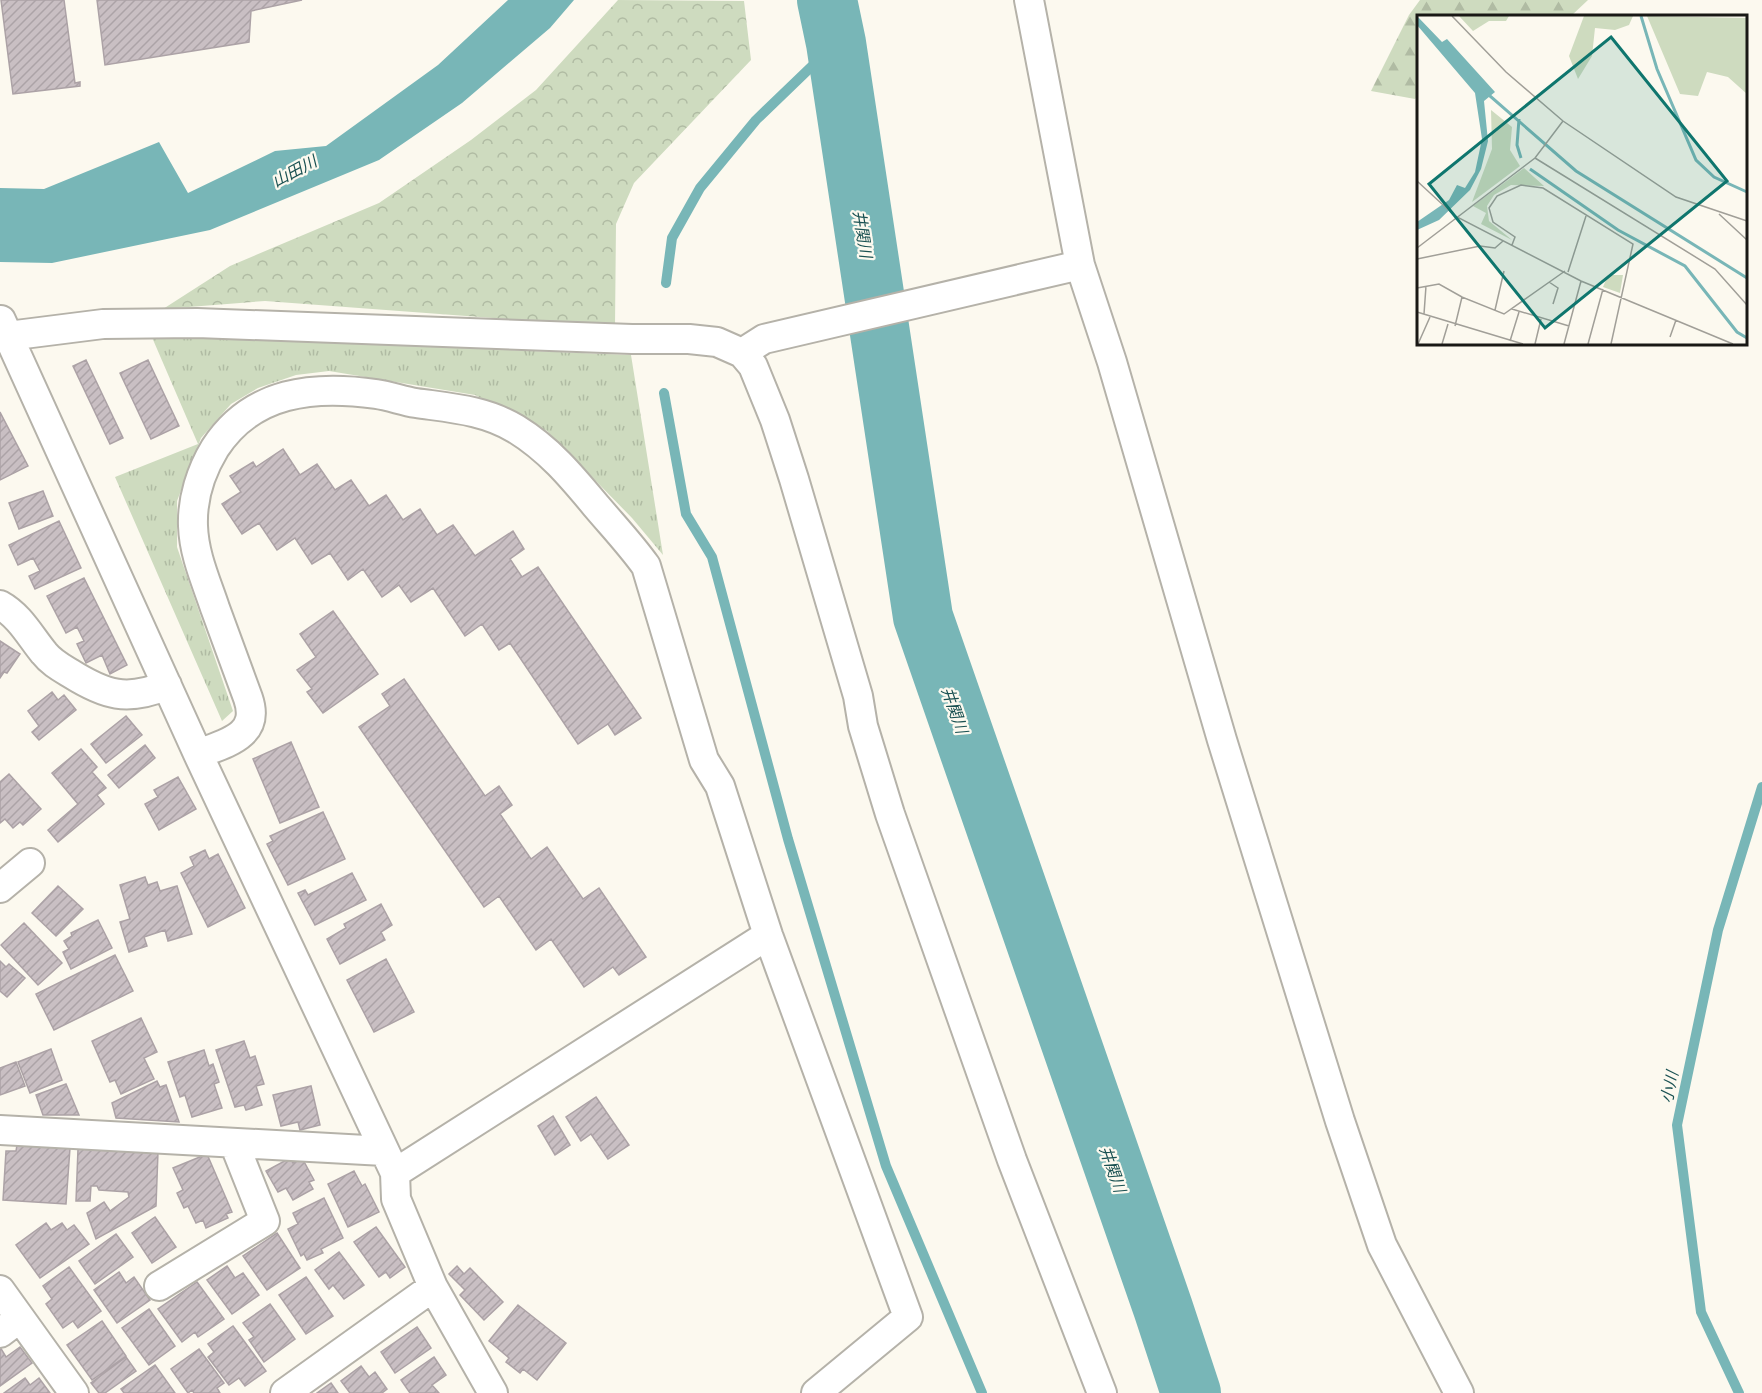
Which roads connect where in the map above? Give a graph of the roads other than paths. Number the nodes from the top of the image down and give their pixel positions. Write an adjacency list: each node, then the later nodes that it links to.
1 (1029, 0): 2 (street)
2 (1075, 266): 4 (street); 23 (street)
3 (3, 330): 4 (street); 6 (street)
4 (753, 346): 22 (street)
5 (0, 605): 6 (street)
6 (167, 685): 7 (street)
7 (198, 754): 10 (street); 13 (street)
8 (30, 863): 9 (street)
9 (0, 888)
10 (768, 935): 13 (street); 21 (street)
11 (0, 1130): 12 (street)
12 (234, 1143): 13 (street); 14 (street)
13 (390, 1162): 15 (street)
14 (159, 1286)
15 (433, 1287): 19 (street); 20 (street)
16 (0, 1290): 17 (street)
17 (10, 1326): 18 (street)
18 (74, 1393)
19 (285, 1393)
20 (493, 1393)
21 (816, 1393)
22 (1102, 1393)
23 (1459, 1393)

